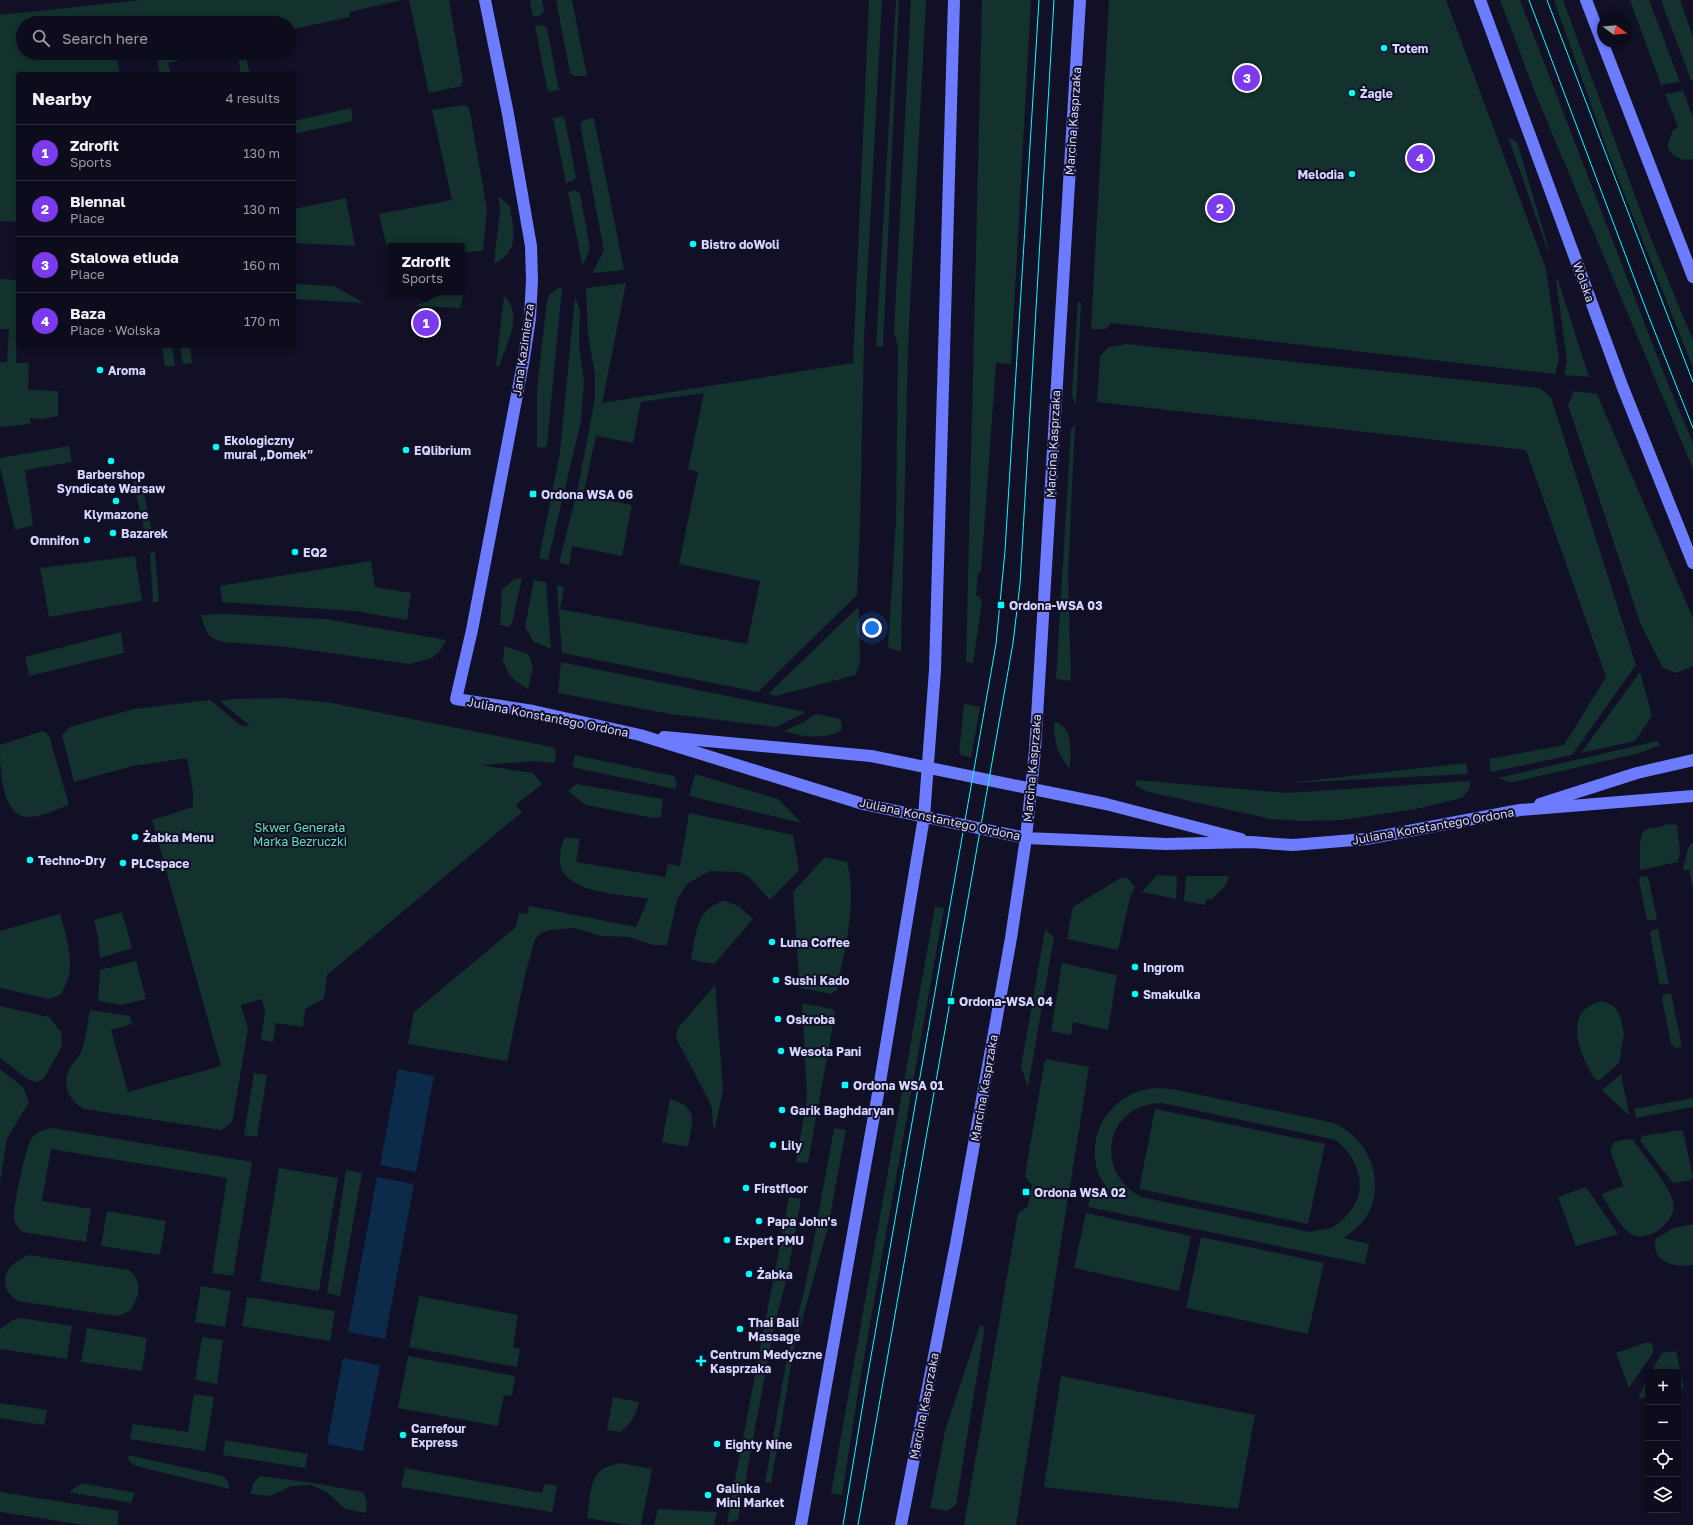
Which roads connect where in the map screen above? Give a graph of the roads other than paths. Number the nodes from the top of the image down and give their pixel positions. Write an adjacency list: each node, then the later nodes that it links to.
1 (485, 0): 8 (main road, Jana Kazimierza)
2 (954, 0): 11 (main road)
3 (1080, 0): 12 (main road, Marcina Kasprzaka)
4 (1480, 0): 7 (main road, Wolska)
5 (1586, 0): 6 (main road)
6 (1693, 277)
7 (1693, 563)
8 (456, 698): 9 (main road, Juliana Konstantego Ordona)
9 (640, 735): 11 (main road, Juliana Konstantego Ordona); 15 (main road, Juliana Konstantego Ordona)
10 (1693, 760): 14 (main road, Juliana Konstantego Ordona)
11 (929, 767): 12 (main road, Juliana Konstantego Ordona); 15 (main road)
12 (1031, 788): 16 (main road, Marcina Kasprzaka); 17 (main road, Juliana Konstantego Ordona)
13 (1693, 796): 14 (main road, Juliana Konstantego Ordona)
14 (1520, 810): 17 (main road, Juliana Konstantego Ordona)
15 (924, 817): 16 (main road, Juliana Konstantego Ordona); 18 (main road)
16 (1026, 838): 17 (main road, Juliana Konstantego Ordona); 19 (main road, Marcina Kasprzaka)
17 (1250, 842)
18 (801, 1525)
19 (901, 1525)

